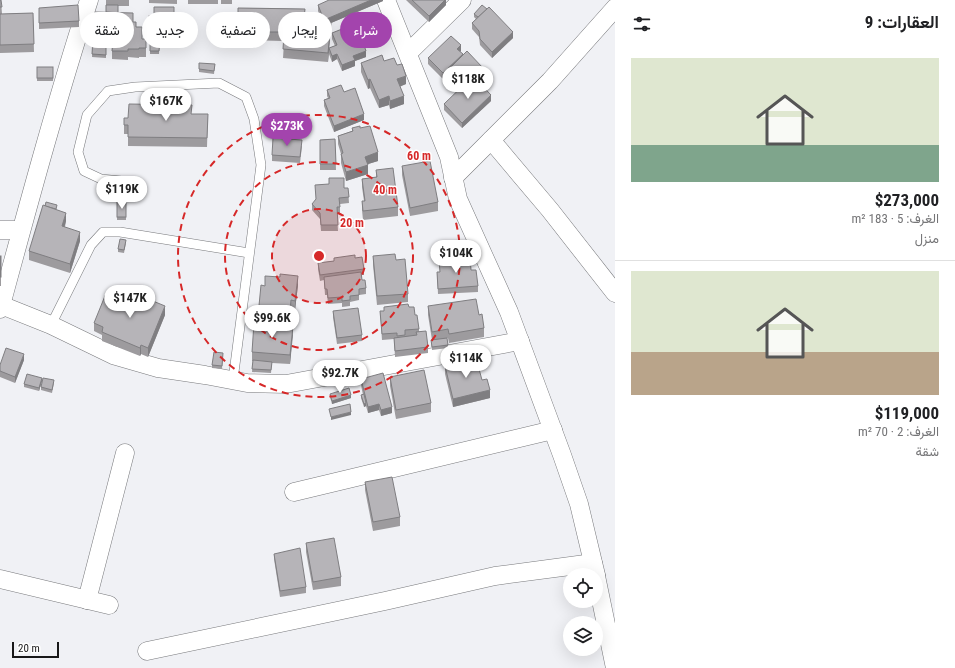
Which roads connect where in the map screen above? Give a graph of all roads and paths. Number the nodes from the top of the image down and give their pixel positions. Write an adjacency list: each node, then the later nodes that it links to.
1 (88, 0): 10 (street)
2 (386, 0): 5 (street)
3 (462, 0): 5 (street)
4 (615, 8): 6 (street)
5 (408, 53): 7 (street)
6 (491, 140): 7 (street); 12 (street)
7 (453, 178): 15 (street)
8 (131, 182): 11 (lane)
9 (0, 230): 10 (street)
10 (20, 230): 13 (street)
11 (249, 253): 14 (lane); 16 (lane)
12 (615, 293)
13 (2, 297): 14 (street)
14 (51, 325): 16 (street)
15 (520, 341): 16 (street); 17 (street)
16 (233, 380)
17 (553, 430): 19 (street); 20 (street)
18 (125, 453): 23 (street)
19 (294, 492)
20 (594, 568)
21 (563, 573): 26 (street)
22 (0, 579): 23 (street)
23 (87, 600): 24 (street)
24 (109, 604)
25 (603, 608): 27 (street)
26 (147, 651)
27 (615, 668)

